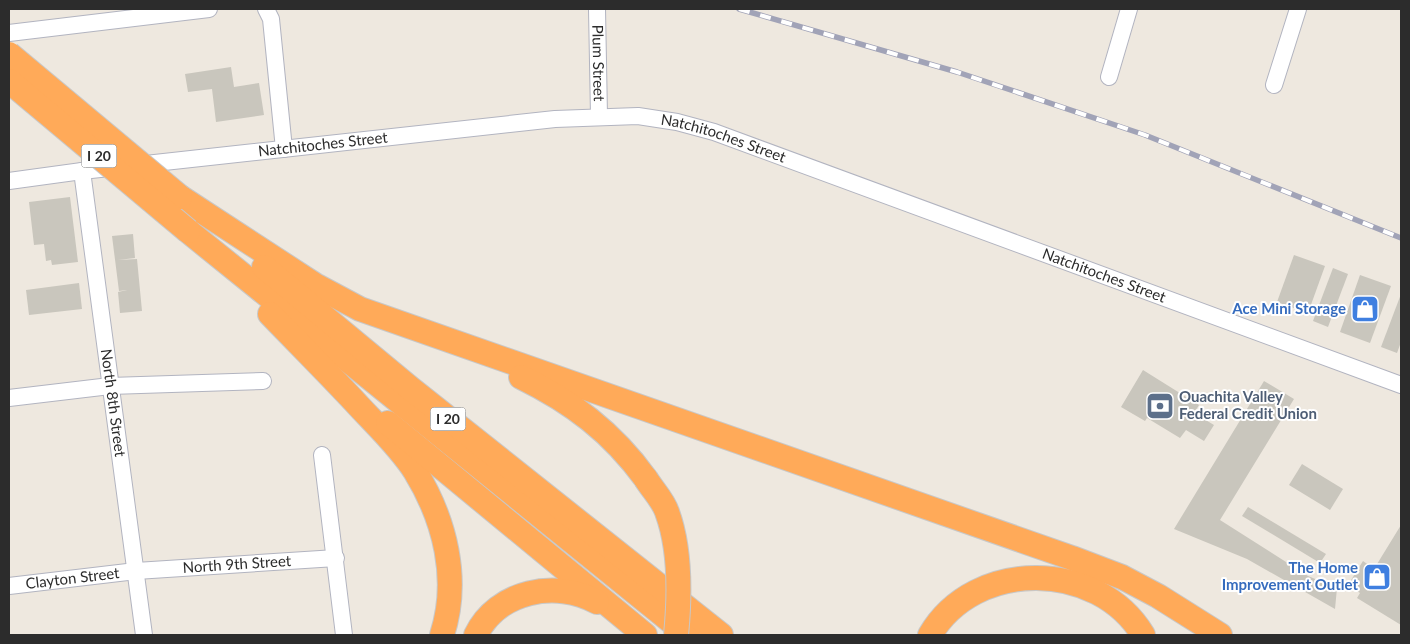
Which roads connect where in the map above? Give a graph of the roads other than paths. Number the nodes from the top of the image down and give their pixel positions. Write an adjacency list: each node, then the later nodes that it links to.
1 (209, 9): 6 (street)
2 (266, 9): 12 (street)
3 (597, 9): 11 (street, Plum Street)
4 (1129, 9): 8 (street)
5 (1298, 9): 10 (street)
6 (9, 33)
7 (9, 54): 15 (highway, I 20, bridge)
8 (1109, 77)
9 (9, 81): 16 (highway, I 20, bridge)
10 (1274, 85)
11 (599, 116): 12 (street, Natchitoches Street); 20 (street, Natchitoches Street)
12 (284, 149): 13 (street, Natchitoches Street)
13 (82, 171): 14 (street, Natchitoches Street); 21 (street, North 8th Street)
14 (9, 181)
15 (180, 197): 17 (highway); 34 (highway, I 20)
16 (188, 231): 18 (highway); 33 (highway, I 20)
17 (360, 309): 32 (highway, bridge); 37 (highway)
18 (327, 372): 29 (highway); 31 (highway)
19 (263, 381): 21 (street)
20 (1401, 385)
21 (110, 386): 22 (street); 25 (street, North 8th Street)
22 (9, 398)
23 (322, 455): 24 (street)
24 (336, 558): 25 (street, North 9th Street); 28 (street)
25 (136, 571): 26 (street, Clayton Street); 27 (street, North 8th Street)
26 (9, 586)
27 (144, 635)
28 (344, 635)
29 (442, 635)
30 (476, 635): 31 (highway)
31 (645, 635)
32 (676, 635)
33 (688, 635)
34 (721, 635)
35 (930, 635): 36 (highway)
36 (1143, 635)
37 (1220, 635)

